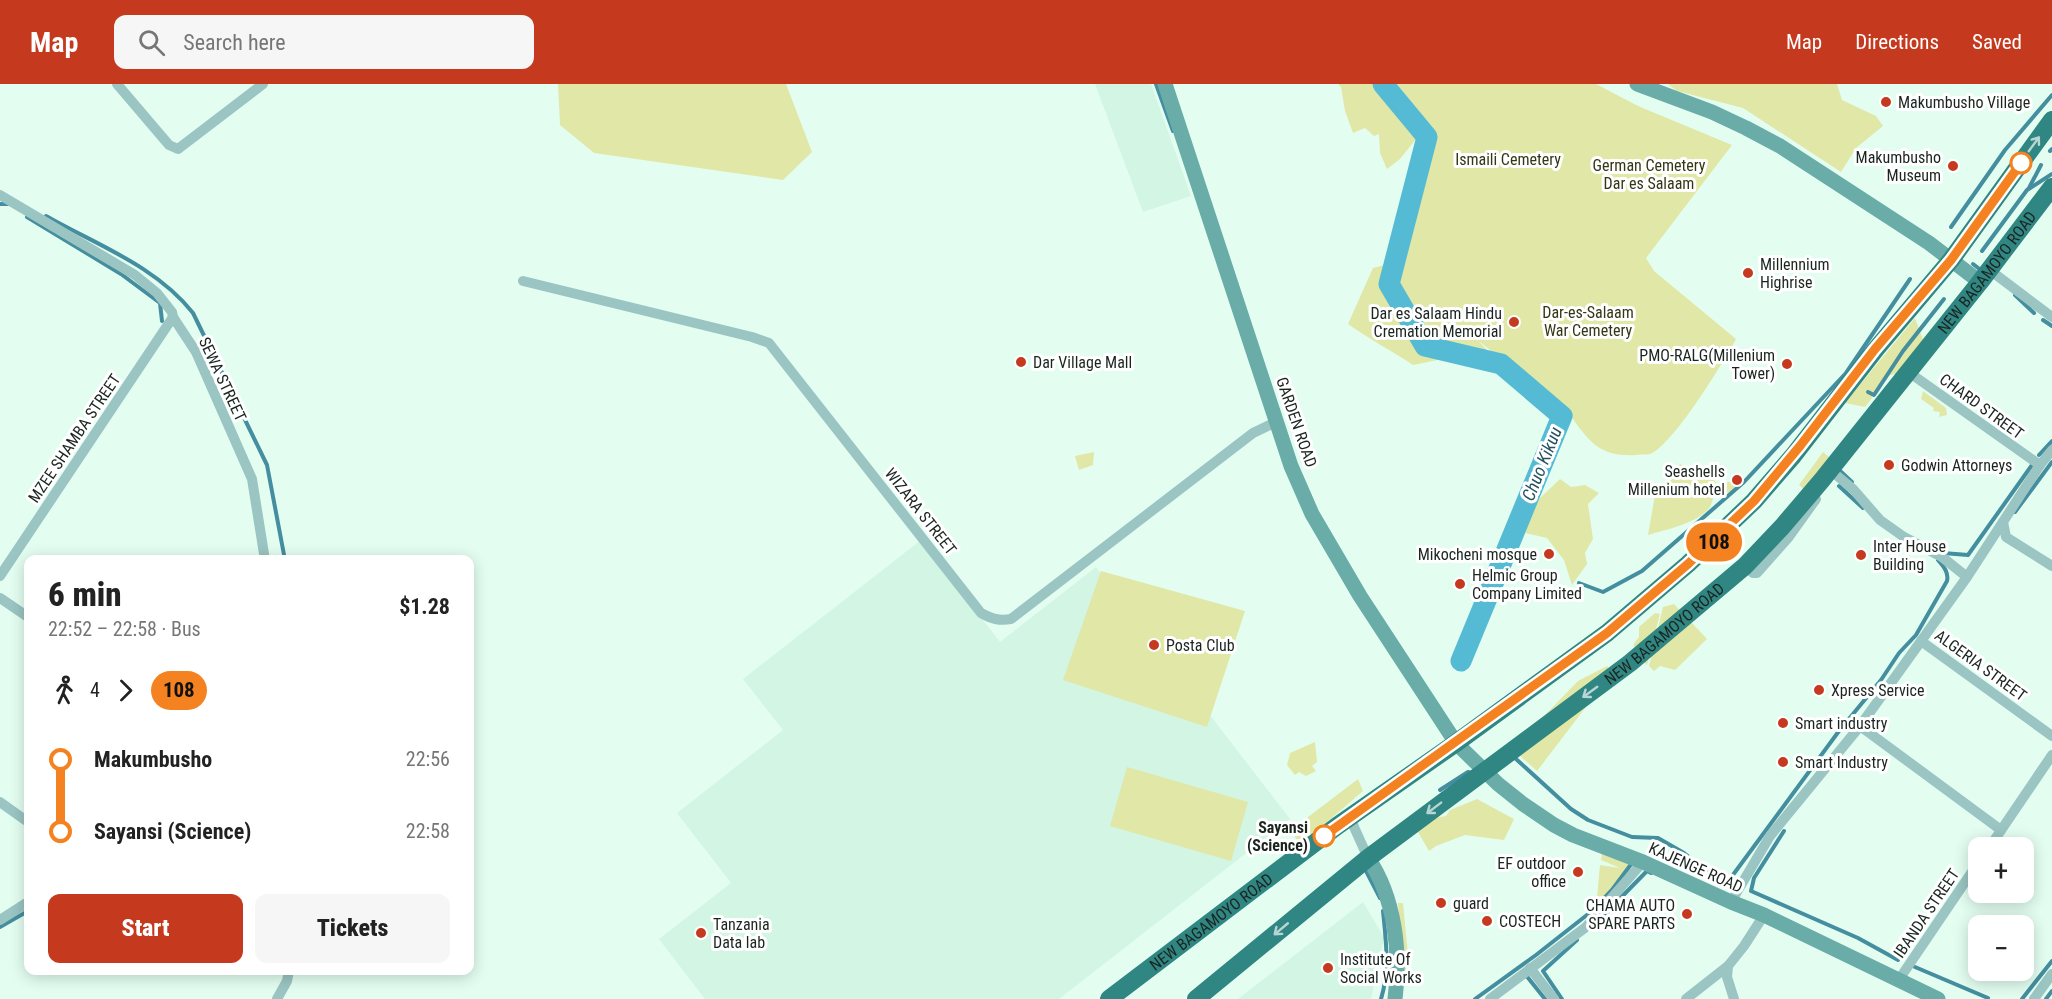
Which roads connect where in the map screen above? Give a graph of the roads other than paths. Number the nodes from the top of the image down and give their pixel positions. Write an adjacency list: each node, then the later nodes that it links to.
1 (117, 84): 2 (street)
2 (263, 84)
3 (1165, 84): 15 (street, GARDEN ROAD)
4 (1637, 84): 9 (street)
5 (2052, 120): 9 (highway, NEW BAGAMOYO ROAD, one-way to 5)
6 (2052, 187): 10 (highway, NEW BAGAMOYO ROAD)
7 (0, 194): 13 (street, SEWA STREET)
8 (2052, 200): 10 (street)
9 (1951, 260): 10 (street); 30 (highway, NEW BAGAMOYO ROAD)
10 (1987, 278): 12 (street); 14 (highway, NEW BAGAMOYO ROAD)
11 (523, 281): 15 (street, WIZARA STREET)
12 (2052, 316)
13 (173, 317): 20 (street, SEWA STREET); 23 (street, MZEE SHAMBA STREET)
14 (1910, 372): 17 (street, CHARD STREET); 18 (street); 21 (highway, NEW BAGAMOYO ROAD)
15 (1276, 422): 30 (street, GARDEN ROAD)
16 (2052, 450): 17 (street)
17 (2040, 465): 19 (street)
18 (1834, 474): 21 (street); 24 (street)
19 (2003, 522): 22 (street); 24 (street)
20 (265, 555)
21 (1745, 566): 32 (highway, NEW BAGAMOYO ROAD, one-way to 32)
22 (2052, 566)
23 (0, 576)
24 (1967, 577): 27 (street)
25 (0, 598): 26 (street)
26 (24, 614)
27 (1921, 641): 28 (street); 29 (street, ALGERIA STREET)
28 (1860, 726): 36 (street); 41 (street)
29 (2052, 736)
30 (1456, 743): 32 (street, KAJENGE ROAD); 34 (highway, NEW BAGAMOYO ROAD)
31 (2052, 755): 36 (street)
32 (1484, 770): 38 (highway, NEW BAGAMOYO ROAD, one-way to 38); 39 (street, KAJENGE ROAD)
33 (0, 802): 35 (street)
34 (1351, 816): 38 (street); 51 (highway, NEW BAGAMOYO ROAD)
35 (24, 819)
36 (2001, 830): 37 (street)
37 (1996, 837)
38 (1368, 858): 52 (highway, NEW BAGAMOYO ROAD, one-way to 52); 53 (street)
39 (1643, 862): 41 (street, KAJENGE ROAD); 46 (street)
40 (1968, 878): 49 (street, IBANDA STREET)
41 (1731, 902): 43 (street, KAJENGE ROAD)
42 (24, 905): 44 (street)
43 (1764, 915): 45 (street); 49 (street, KAJENGE ROAD)
44 (0, 920)
45 (1728, 966): 56 (street); 57 (street)
46 (1530, 968): 54 (street); 55 (street)
47 (2052, 974): 59 (street)
48 (288, 975): 50 (street)
49 (1898, 981): 58 (street, KAJENGE ROAD)
50 (277, 999)
51 (1109, 999)
52 (1196, 999)
53 (1395, 999)
54 (1490, 999)
55 (1554, 999)
56 (1686, 999)
57 (1734, 999)
58 (1938, 999)
59 (2034, 999)

